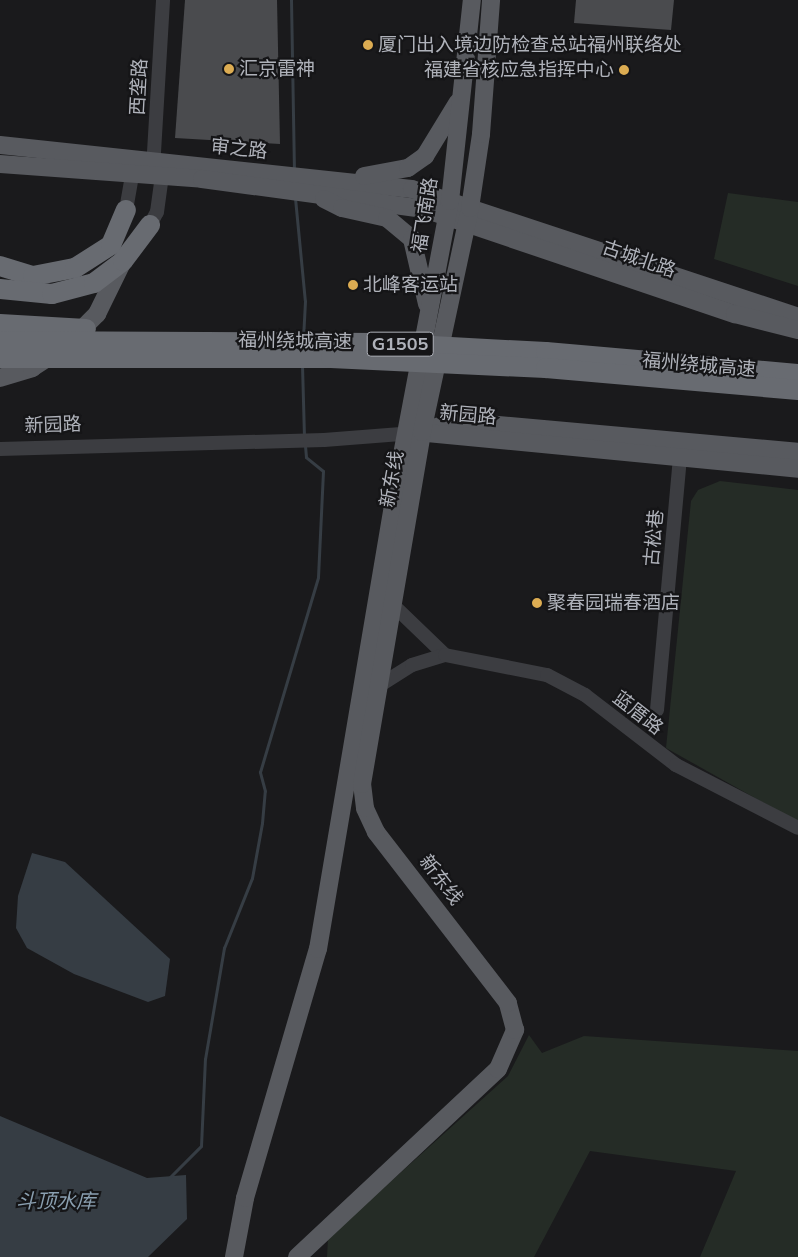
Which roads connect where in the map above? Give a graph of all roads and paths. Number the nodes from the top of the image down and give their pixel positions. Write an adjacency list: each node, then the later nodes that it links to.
1 (163, 0): 8 (street, 西垄路)
2 (472, 0): 4 (main road, 福飞南路)
3 (491, 0): 12 (main road)
4 (464, 88): 9 (main road); 10 (main road, 福飞南路)
5 (0, 145): 7 (main road, 审之路)
6 (0, 164): 7 (main road, 审之路)
7 (134, 166): 8 (main road, 审之路); 11 (street)
8 (158, 168): 9 (main road, 审之路); 13 (street, 西垄路)
9 (313, 185): 10 (main road, 审之路); 17 (main road)
10 (449, 208): 12 (main road, 审之路); 17 (main road, 福飞南路)
11 (126, 210): 15 (highway)
12 (469, 215): 18 (main road, 古城北路); 20 (main road, 古城北路); 27 (main road)
13 (150, 225): 14 (highway)
14 (123, 261): 16 (highway); 25 (main road)
15 (0, 266)
16 (0, 288)
17 (429, 316): 27 (main road, 福飞南路)
18 (798, 317)
19 (0, 324): 21 (highway, bridge)
20 (798, 330)
21 (235, 339): 22 (highway, 福州绕城高速 / G1505, bridge); 24 (highway, 福州绕城高速 / G1505, bridge)
22 (0, 341)
23 (0, 359): 26 (highway, 福州绕城高速 / G1505, bridge)
24 (798, 374)
25 (0, 378)
26 (798, 390)
27 (414, 434): 28 (street, 新园路); 29 (main road, 新园路); 30 (main road, 新园路); 32 (main road, 新东线); 34 (main road, 新东线)
28 (0, 448)
29 (798, 452)
30 (680, 458): 31 (main road, 新园路); 35 (street, 古松巷)
31 (798, 469)
32 (391, 603): 33 (street); 34 (main road, 新东线)
33 (445, 655): 34 (street); 36 (street, 蓝厝路)
34 (369, 691): 37 (main road, 新东线); 38 (main road, 新东线)
35 (657, 710)
36 (798, 828)
37 (234, 1257)
38 (297, 1257)

